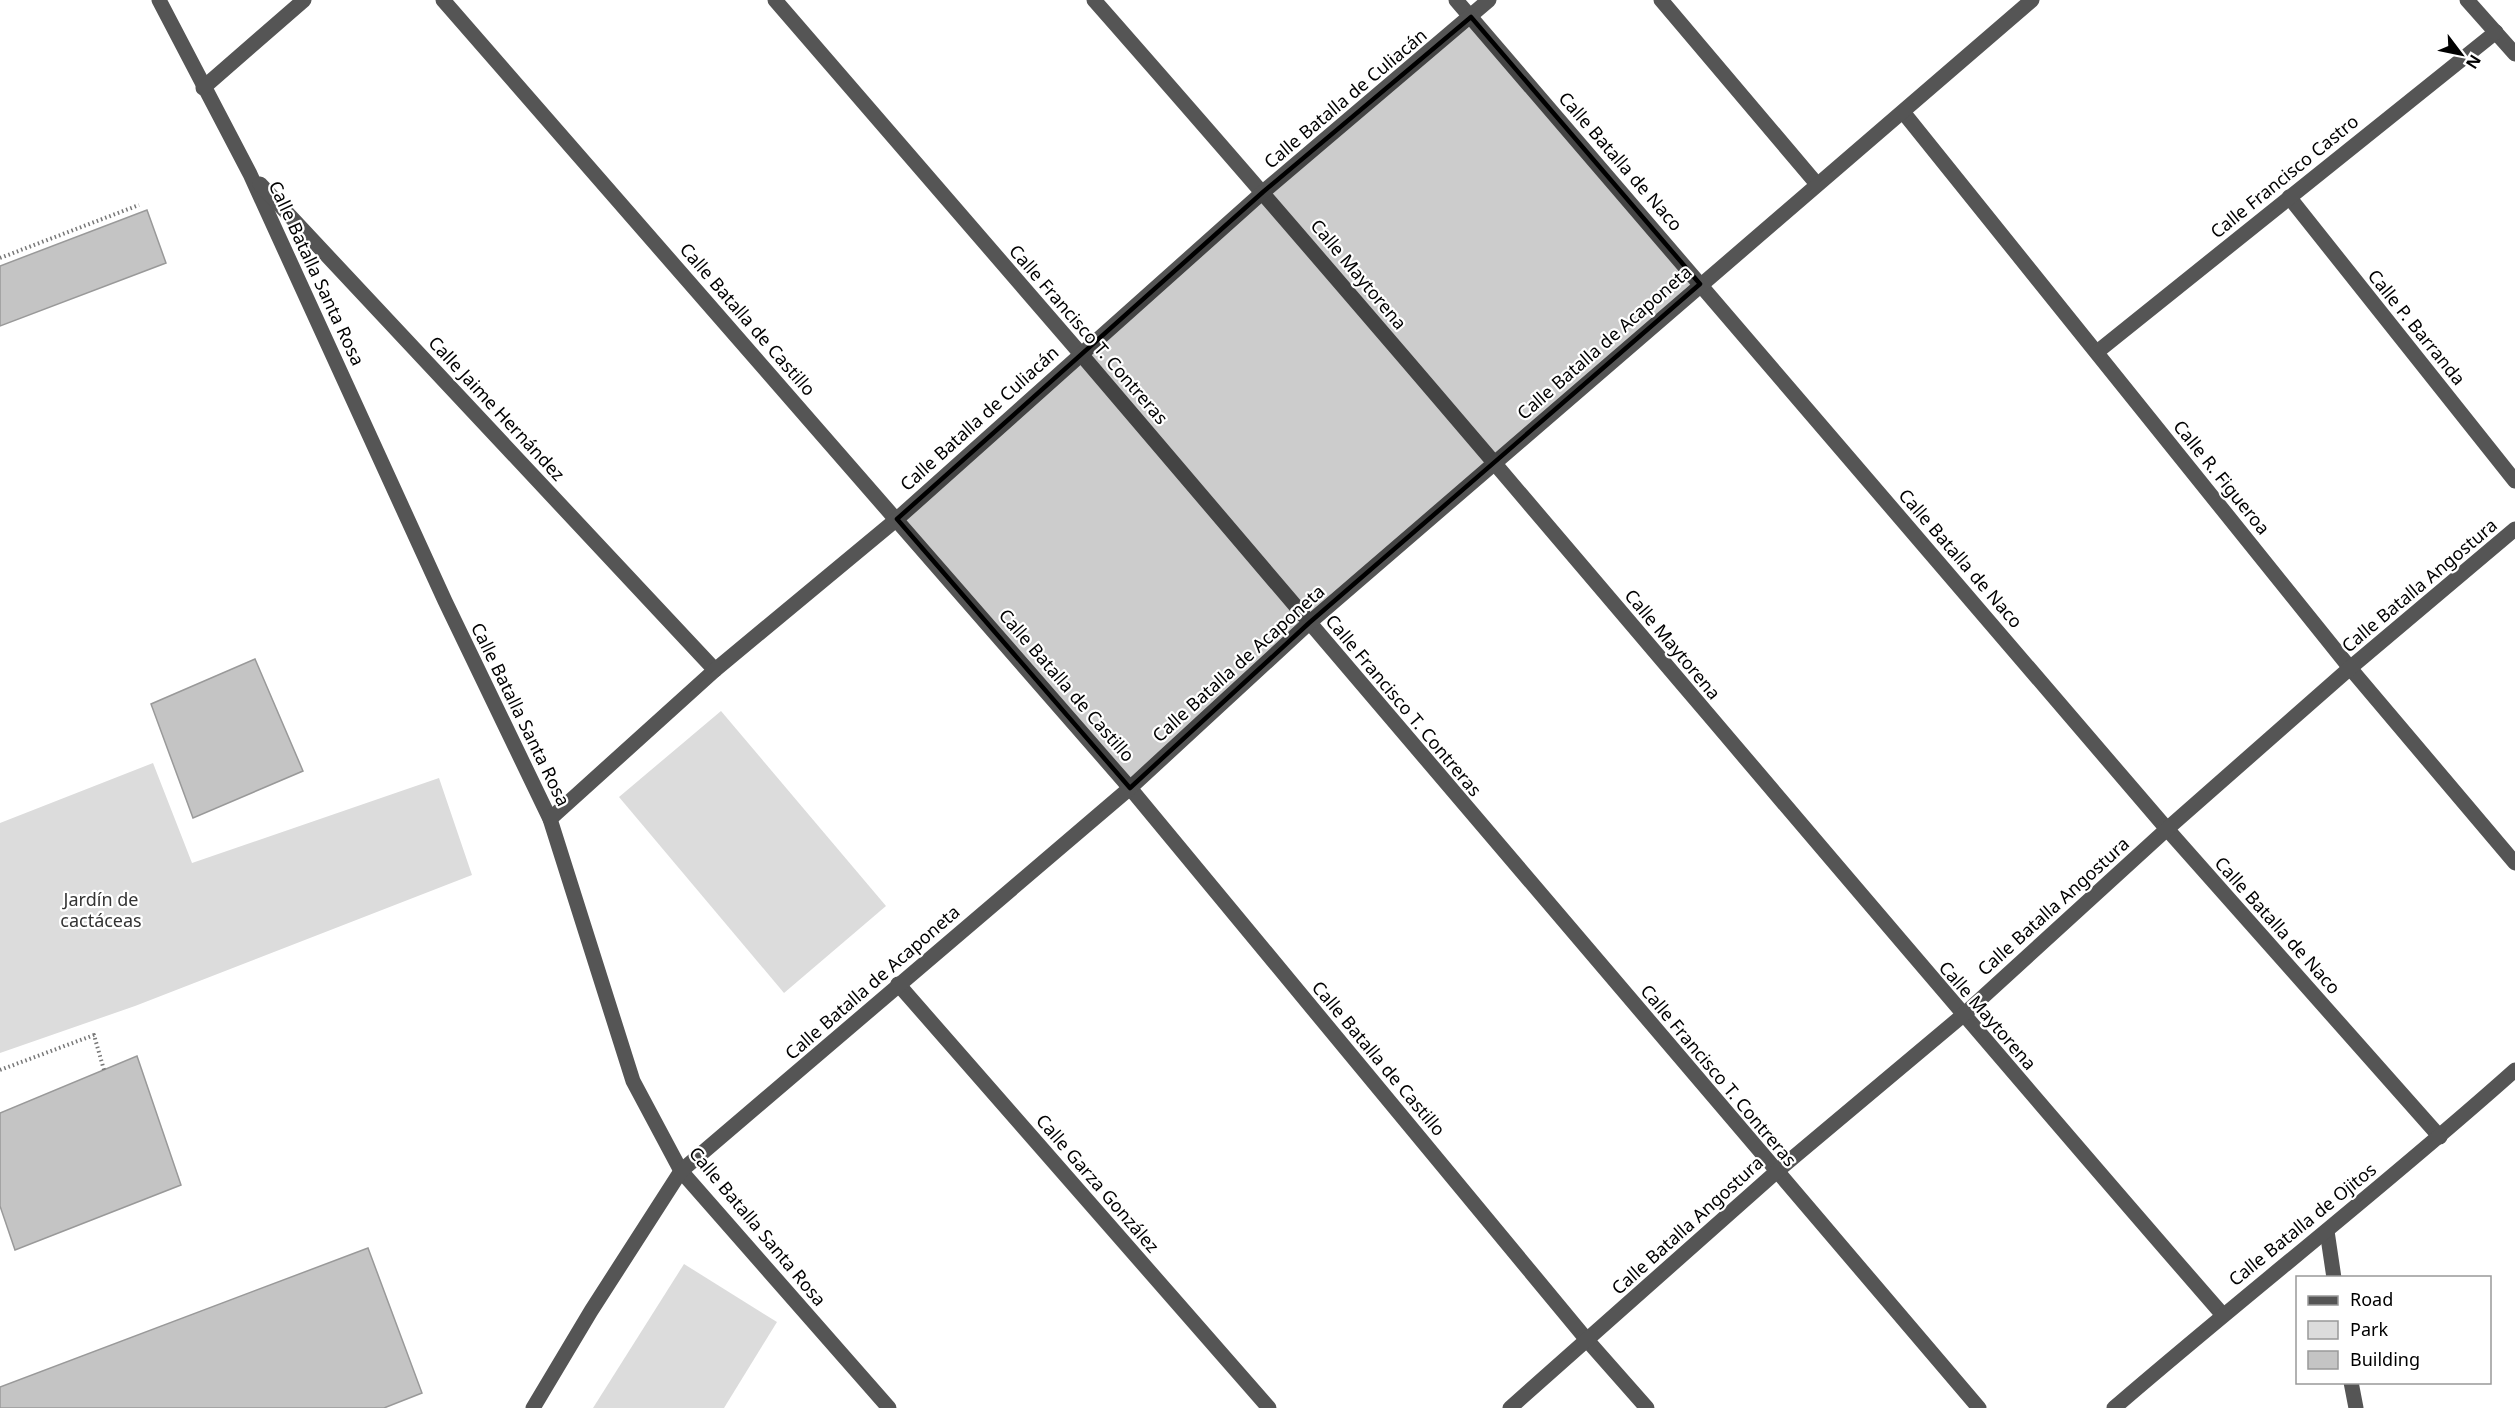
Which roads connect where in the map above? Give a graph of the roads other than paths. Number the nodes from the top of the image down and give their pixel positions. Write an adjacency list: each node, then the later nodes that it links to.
1 (159, 0): 14 (street, Calle Batalla Santa Rosa)
2 (304, 0): 14 (street)
3 (443, 0): 25 (street, Calle Batalla de Castillo)
4 (775, 0): 22 (street, Calle Francisco T. Contreras)
5 (1094, 0): 18 (street, Calle Maytorena)
6 (1456, 0): 11 (street, Calle Batalla de Naco)
7 (1489, 0): 11 (street, Calle Batalla de Culiacán)
8 (1661, 0): 17 (street)
9 (2032, 0): 15 (street, Calle Batalla de Acaponeta)
10 (2468, 0): 12 (street)
11 (1471, 17): 18 (street, Calle Batalla de Culiacán); 20 (street, Calle Batalla de Naco)
12 (2496, 32): 13 (street); 19 (street, Calle Francisco Castro)
13 (2515, 54)
14 (204, 88): 16 (street, Calle Batalla Santa Rosa)
15 (1903, 112): 17 (street, Calle Batalla de Acaponeta); 21 (street, Calle R. Figueroa)
16 (250, 174): 29 (street, Calle Jaime Hernández); 31 (street, Calle Batalla Santa Rosa)
17 (1816, 183): 20 (street, Calle Batalla de Acaponeta)
18 (1263, 192): 22 (street, Calle Batalla de Culiacán); 23 (street, Calle Maytorena)
19 (2289, 197): 21 (street, Calle Francisco Castro); 24 (street, Calle P. Barranda)
20 (1700, 284): 23 (street, Calle Batalla de Acaponeta); 32 (street, Calle Batalla de Naco)
21 (2097, 352): 28 (street, Calle R. Figueroa)
22 (1080, 353): 25 (street, Calle Batalla de Culiacán); 27 (street, Calle Francisco T. Contreras)
23 (1495, 464): 27 (street, Calle Batalla de Acaponeta); 35 (street, Calle Maytorena)
24 (2515, 481)
25 (897, 519): 29 (street, Calle Batalla de Culiacán); 30 (street, Calle Batalla de Castillo)
26 (2515, 529): 28 (street, Calle Batalla Angostura)
27 (1309, 623): 30 (street, Calle Batalla de Acaponeta); 39 (street, Calle Francisco T. Contreras)
28 (2350, 668): 32 (street, Calle Batalla Angostura); 33 (street, Calle R. Figueroa)
29 (715, 670): 31 (street, Calle Batalla de Culiacán)
30 (1130, 788): 34 (street, Calle Batalla de Acaponeta); 43 (street, Calle Batalla de Castillo)
31 (550, 819): 38 (street, Calle Batalla Santa Rosa)
32 (2167, 829): 35 (street, Calle Batalla Angostura); 37 (street, Calle Batalla de Naco)
33 (2515, 863)
34 (898, 984): 38 (street, Calle Batalla de Acaponeta); 47 (street, Calle Garza González)
35 (1962, 1016): 39 (street, Calle Batalla Angostura); 42 (street, Calle Maytorena)
36 (2515, 1070): 37 (street, Calle Batalla de Ojitos)
37 (2440, 1137): 40 (street, Calle Batalla de Ojitos)
38 (681, 1171): 45 (street, Calle Batalla de Acaponeta); 46 (street, Calle Batalla Santa Rosa)
39 (1776, 1172): 43 (street, Calle Batalla Angostura); 50 (street, Calle Francisco T. Contreras)
40 (2327, 1231): 41 (street); 42 (street, Calle Batalla de Ojitos)
41 (2334, 1276)
42 (2222, 1314): 51 (street, Calle Batalla de Ojitos)
43 (1587, 1340): 48 (street, Calle Batalla Angostura); 49 (street, Calle Batalla de Castillo)
44 (2352, 1384): 52 (street)
45 (533, 1408)
46 (889, 1408)
47 (1269, 1408)
48 (1510, 1408)
49 (1647, 1408)
50 (1979, 1408)
51 (2114, 1408)
52 (2356, 1408)

